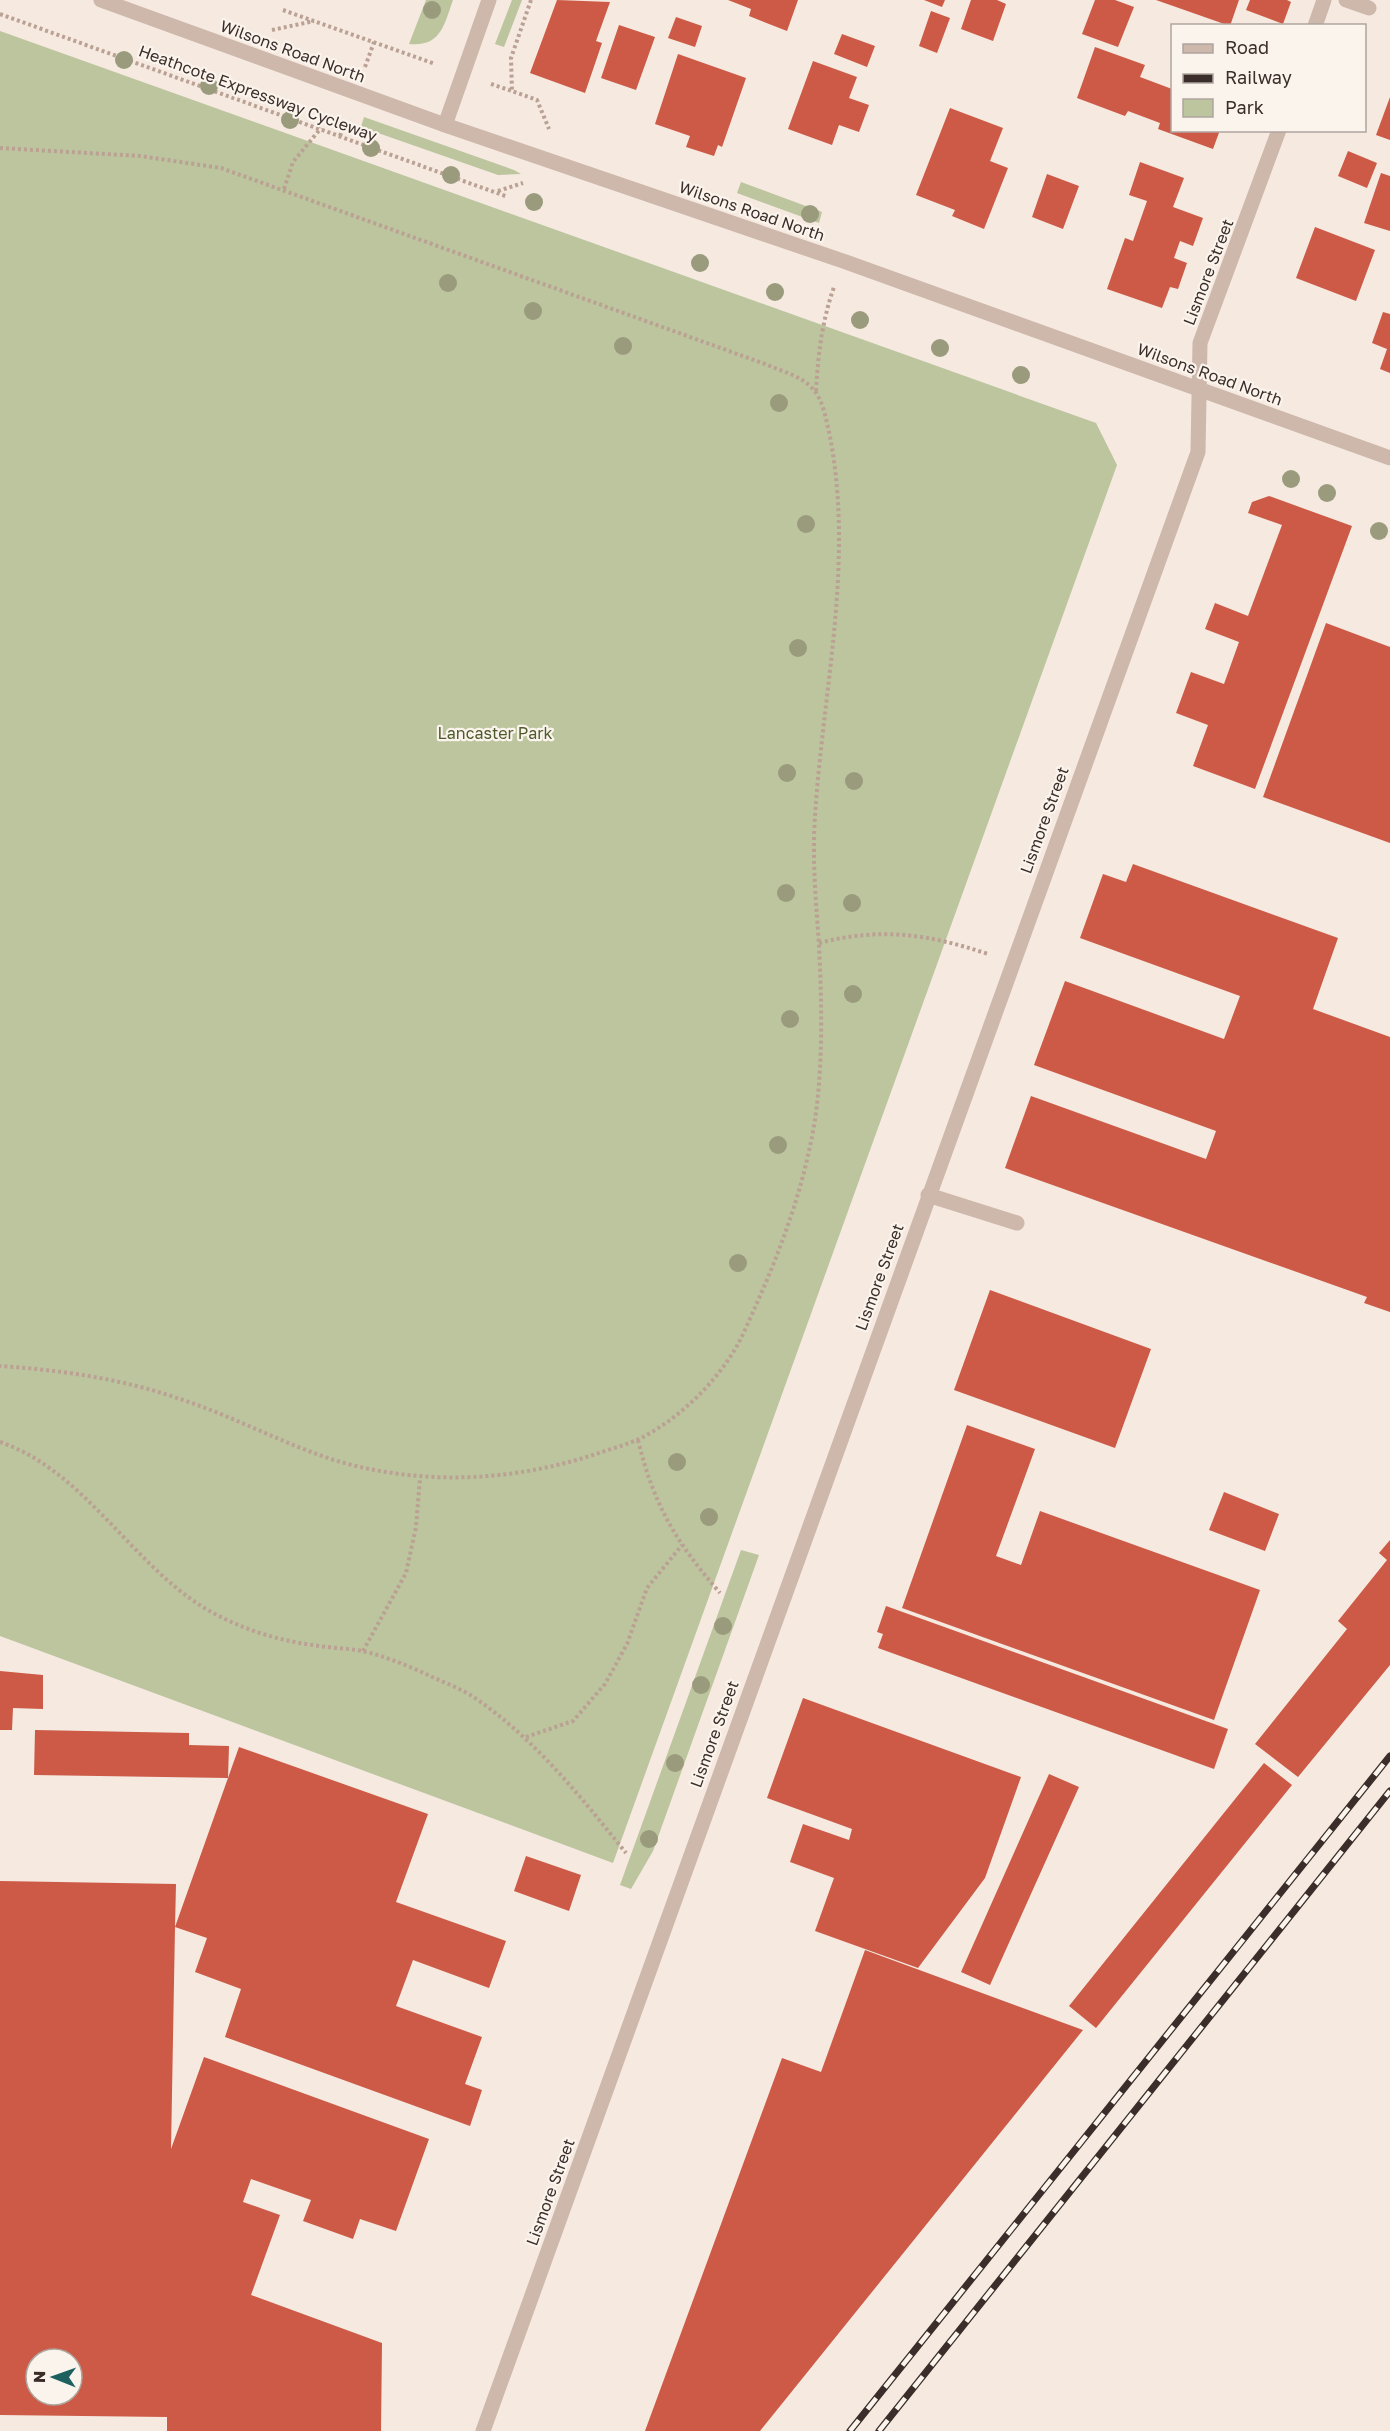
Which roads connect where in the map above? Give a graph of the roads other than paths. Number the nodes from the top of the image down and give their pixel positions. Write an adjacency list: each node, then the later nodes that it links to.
1 (101, 0): 7 (street, Wilsons Road North)
2 (489, 0): 7 (street)
3 (1324, 0): 6 (street)
4 (1346, 0): 5 (street)
5 (1369, 8)
6 (1316, 24)
7 (445, 125): 9 (street, Wilsons Road North)
8 (1278, 132): 9 (street, Lismore Street)
9 (1199, 389): 10 (street, Wilsons Road North); 11 (street, Lismore Street)
10 (1390, 458)
11 (928, 1195): 12 (street); 13 (street, Lismore Street)
12 (1017, 1222)
13 (483, 2431)

